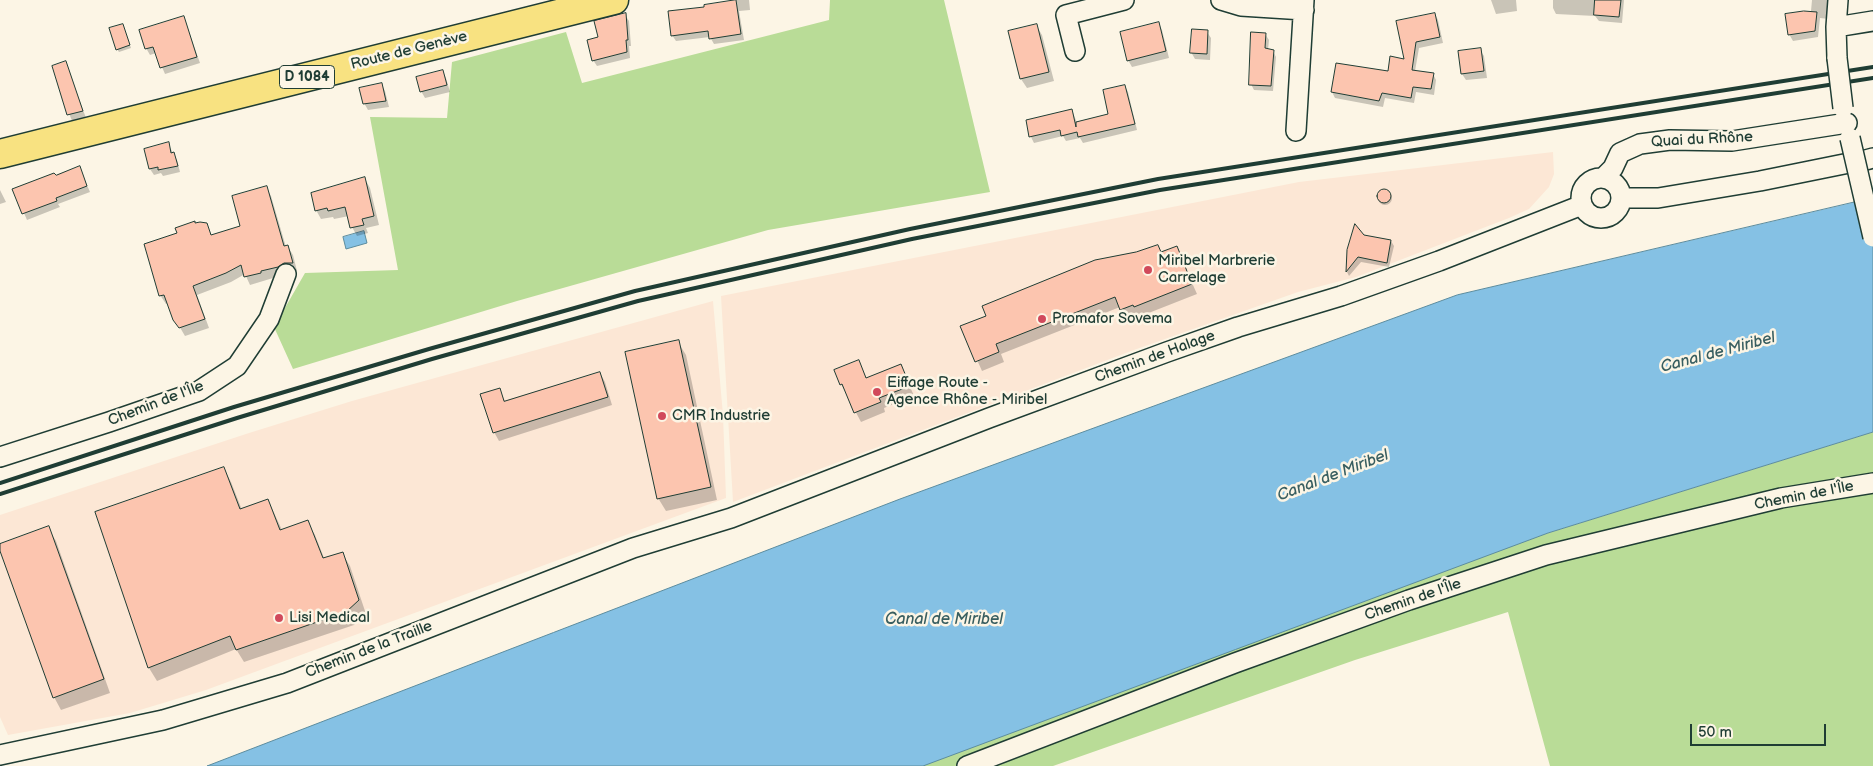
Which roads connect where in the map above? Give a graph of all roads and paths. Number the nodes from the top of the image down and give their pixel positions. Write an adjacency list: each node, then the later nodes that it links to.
1 (614, 0): 11 (main road, Route de Genève / D 1084)
2 (1124, 0): 8 (street)
3 (1221, 0): 5 (street)
4 (1838, 0): 7 (street)
5 (1304, 5): 10 (street)
6 (1873, 21): 7 (street)
7 (1836, 27): 9 (street, bridge)
8 (1075, 51)
9 (1847, 123): 13 (street, Quai du Rhône); 16 (street, bridge)
10 (1296, 131)
11 (0, 154)
12 (1861, 161): 14 (street)
13 (1603, 178): 14 (street); 15 (street)
14 (1622, 198): 15 (street)
15 (1582, 205): 20 (street, Chemin de Halage)
16 (1873, 237)
17 (286, 274): 18 (street, Chemin de l'Île)
18 (0, 456)
19 (1873, 483): 22 (street, Chemin de l'Île)
20 (731, 518): 21 (street, Chemin de la Traille)
21 (0, 755)
22 (967, 766)

